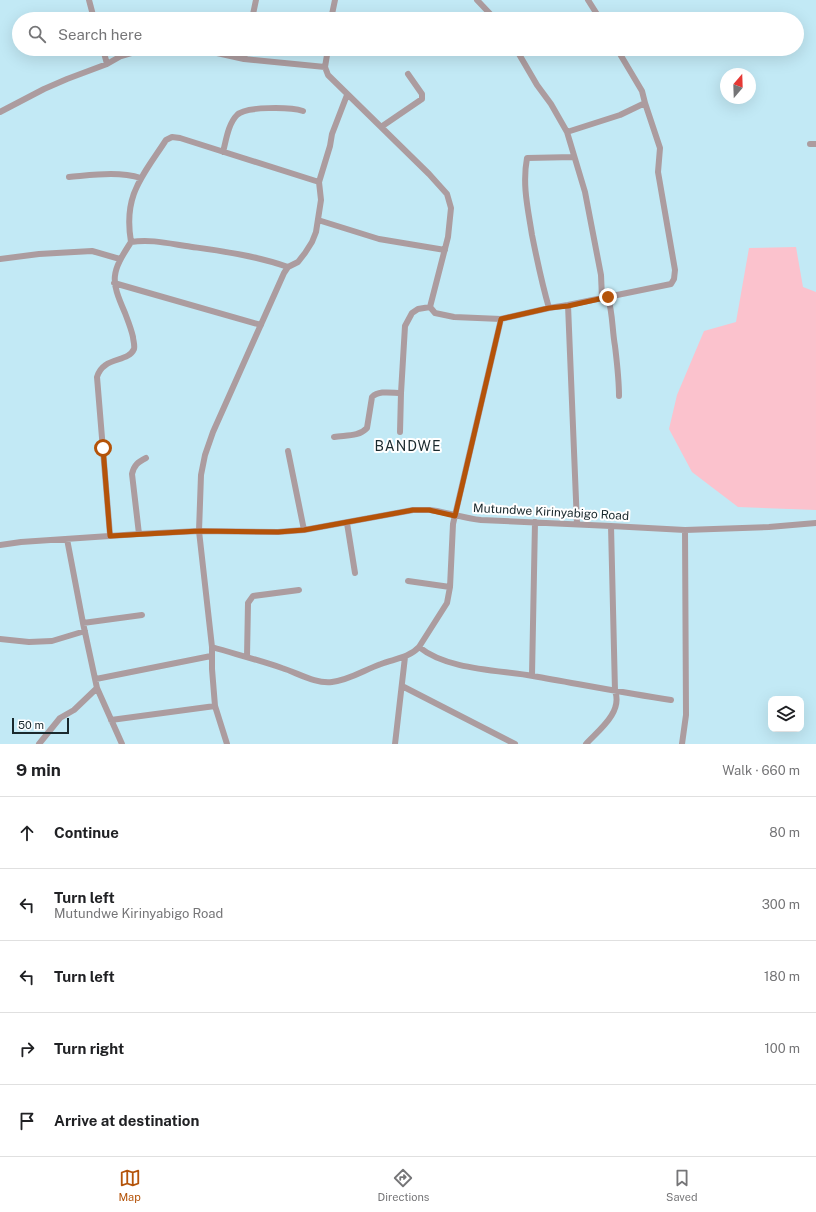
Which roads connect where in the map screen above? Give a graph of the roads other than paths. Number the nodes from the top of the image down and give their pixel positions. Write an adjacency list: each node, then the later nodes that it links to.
1 (88, 0): 6 (street)
2 (256, 0): 7 (street)
3 (335, 0): 8 (street)
4 (477, 0): 9 (street)
5 (588, 0): 10 (street)
6 (92, 12)
7 (253, 12)
8 (333, 12)
9 (488, 12)
10 (596, 12)
11 (105, 56): 19 (street)
12 (121, 56): 19 (street)
13 (229, 56): 18 (street)
14 (245, 56): 18 (street)
15 (327, 56): 20 (street)
16 (520, 56): 27 (street)
17 (621, 56): 23 (street)
18 (244, 59): 20 (street)
19 (107, 64): 25 (street)
20 (325, 68): 22 (street)
21 (408, 74): 26 (street)
22 (347, 94): 26 (street); 32 (street)
23 (645, 103): 27 (street); 40 (street)
24 (303, 111): 28 (street)
25 (0, 112)
26 (381, 127): 35 (street)
27 (567, 132): 29 (street)
28 (223, 152): 31 (street); 32 (street)
29 (574, 157): 40 (street); 43 (street)
30 (69, 177): 31 (street)
31 (141, 178): 34 (street)
32 (319, 182): 33 (street)
33 (318, 220): 35 (street); 38 (street)
34 (131, 242): 37 (street); 38 (street)
35 (445, 250): 42 (street)
36 (0, 259): 37 (street)
37 (120, 259): 39 (street)
38 (288, 267): 45 (street)
39 (114, 283): 45 (street); 62 (street)
40 (605, 297): 41 (street); 47 (street)
41 (568, 306): 43 (street); 56 (street)
42 (430, 307): 44 (street); 46 (street)
43 (549, 308): 44 (street)
44 (501, 319): 52 (street)
45 (261, 325): 60 (street)
46 (401, 393): 48 (street); 49 (street)
47 (619, 396)
48 (400, 432)
49 (334, 437)
50 (288, 451): 58 (street)
51 (146, 458): 61 (street)
52 (455, 516): 53 (street, Mutundwe Kirinyabigo Road); 54 (street, Mutundwe Kirinyabigo Road); 67 (street)
53 (535, 522): 56 (street, Mutundwe Kirinyabigo Road); 78 (street)
54 (347, 523): 58 (street, Mutundwe Kirinyabigo Road); 65 (street)
55 (816, 523): 59 (street, Mutundwe Kirinyabigo Road)
56 (577, 524): 57 (street, Mutundwe Kirinyabigo Road)
57 (612, 526): 59 (street, Mutundwe Kirinyabigo Road); 82 (street)
58 (304, 530): 60 (street, Mutundwe Kirinyabigo Road)
59 (685, 530): 92 (street)
60 (199, 531): 61 (street, Mutundwe Kirinyabigo Road); 73 (street)
61 (139, 534): 62 (street, Mutundwe Kirinyabigo Road)
62 (110, 536): 63 (street, Mutundwe Kirinyabigo Road)
63 (67, 539): 64 (street, Mutundwe Kirinyabigo Road); 70 (street)
64 (0, 546)
65 (355, 573)
66 (408, 581): 67 (street)
67 (450, 588): 74 (street)
68 (299, 590): 77 (street)
69 (142, 616): 70 (street)
70 (83, 622): 71 (street)
71 (85, 631): 72 (street); 79 (street)
72 (0, 639)
73 (212, 647): 75 (street); 77 (street)
74 (420, 647): 76 (street); 78 (street)
75 (211, 656): 79 (street); 84 (street)
76 (405, 656): 77 (street); 80 (street)
77 (247, 657)
78 (532, 675): 82 (street)
79 (96, 679): 81 (street)
80 (402, 686): 89 (street); 90 (street)
81 (98, 688): 85 (street); 86 (street)
82 (615, 691): 83 (street); 91 (street)
83 (671, 700)
84 (215, 706): 85 (street); 88 (street)
85 (111, 720): 87 (street)
86 (39, 744)
87 (122, 744)
88 (226, 744)
89 (395, 744)
90 (515, 744)
91 (586, 744)
92 (682, 744)

